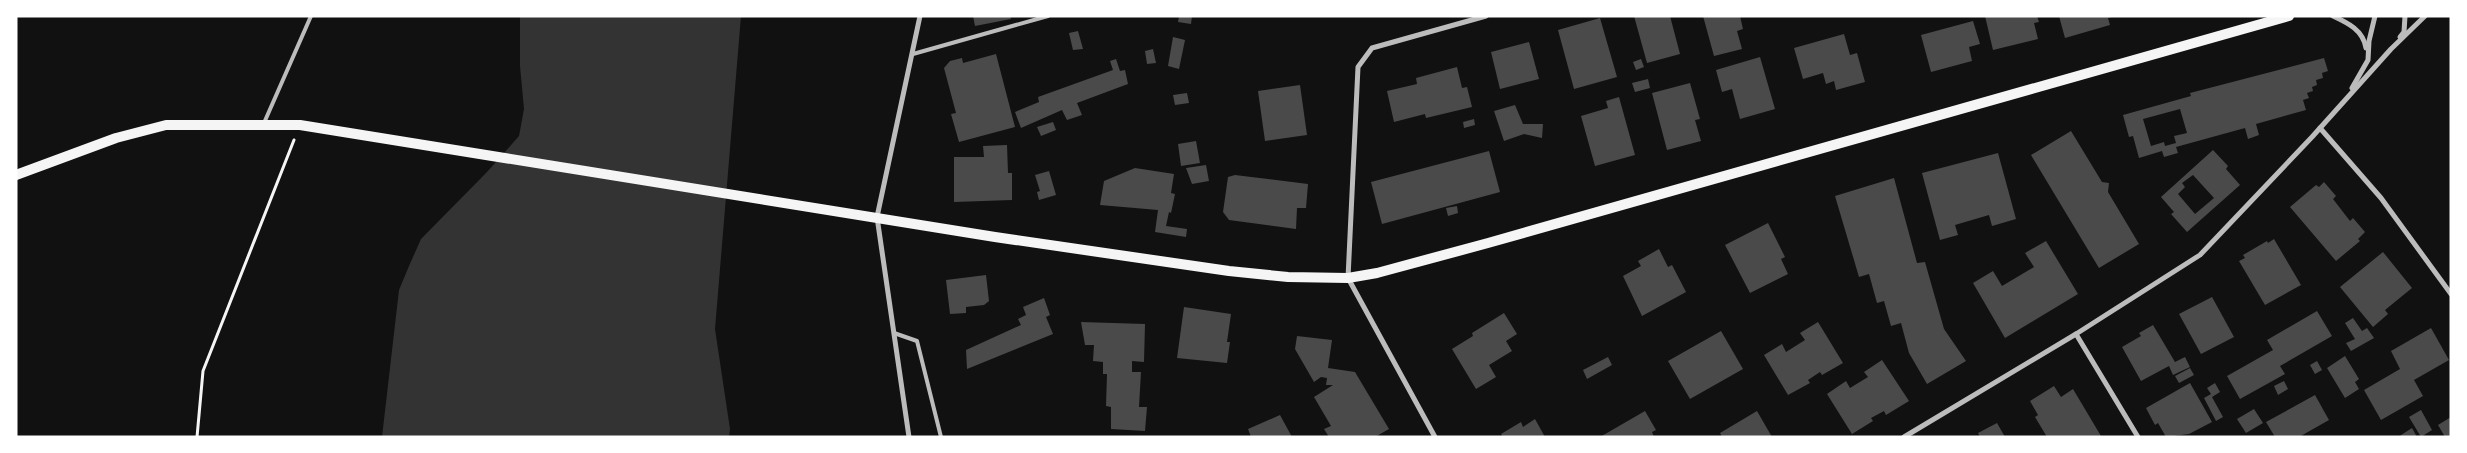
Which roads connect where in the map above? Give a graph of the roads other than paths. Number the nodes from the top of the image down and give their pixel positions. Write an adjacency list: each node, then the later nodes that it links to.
1 (311, 16): 14 (lane)
2 (920, 16): 11 (street)
3 (1048, 16): 11 (lane)
4 (1486, 16): 18 (street)
5 (2333, 16): 12 (street)
6 (2375, 16): 12 (street)
7 (2406, 16): 10 (street)
8 (2425, 16): 10 (street)
9 (2286, 17): 18 (main road)
10 (2390, 49): 13 (street)
11 (913, 54): 17 (street)
12 (2367, 54): 13 (street)
13 (2346, 99): 15 (street)
14 (264, 123): 16 (main road); 17 (main road)
15 (2320, 128): 19 (street); 21 (street)
16 (16, 175)
17 (878, 218): 18 (main road); 20 (street)
18 (1348, 278): 25 (street)
19 (2451, 294)
20 (894, 333): 23 (street); 24 (lane)
21 (2076, 334): 22 (street); 26 (street)
22 (1905, 436)
23 (909, 437)
24 (941, 437)
25 (1435, 437)
26 (2138, 437)

